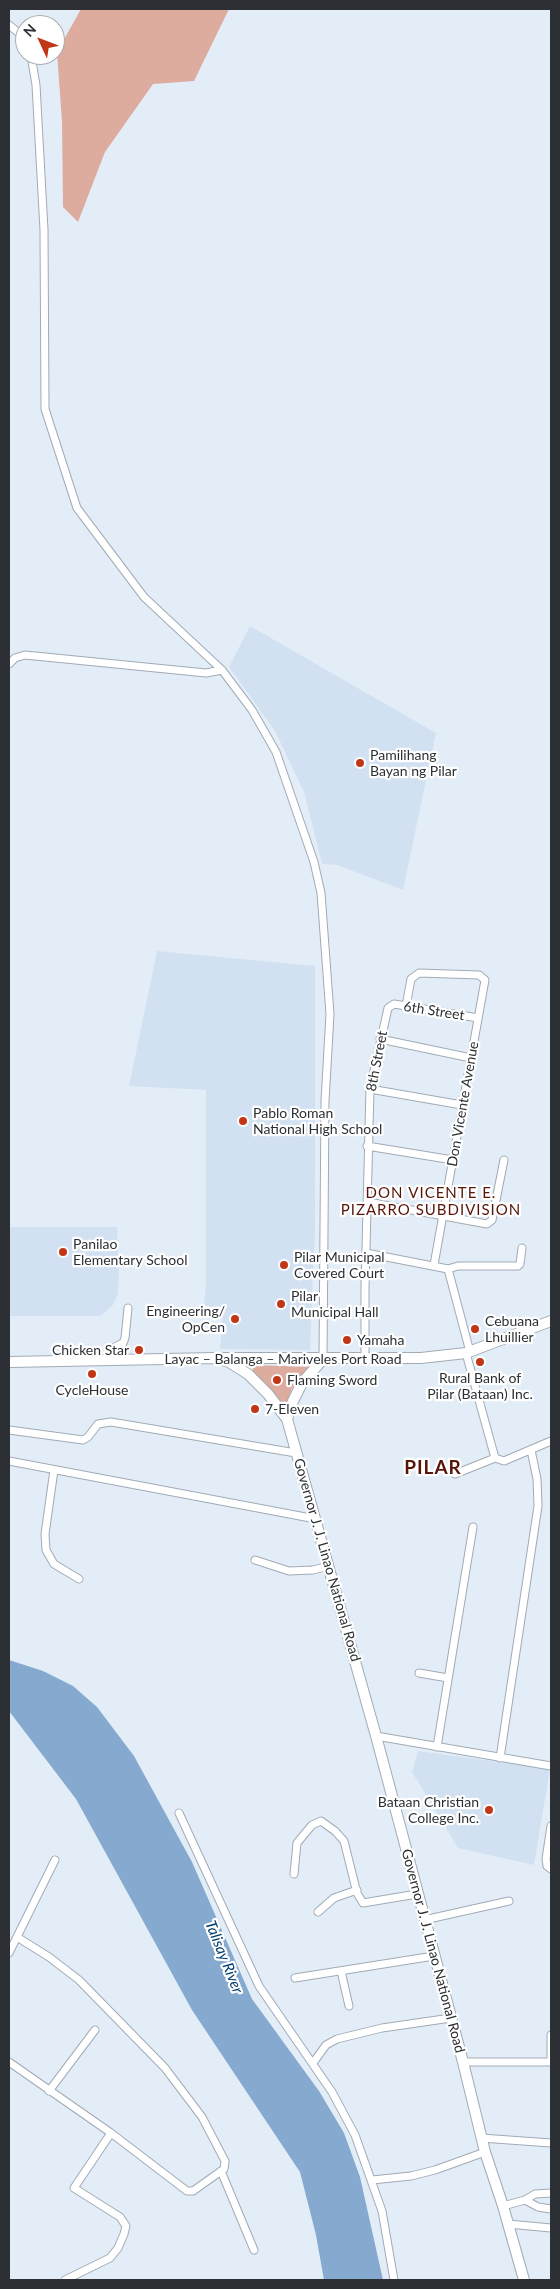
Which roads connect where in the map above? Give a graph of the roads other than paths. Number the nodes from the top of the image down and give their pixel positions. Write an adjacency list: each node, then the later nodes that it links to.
1 (33, 65): 3 (street)
2 (9, 664): 3 (street)
3 (222, 670): 24 (street)
4 (390, 1005): 5 (street, 6th Street); 7 (street, 8th Street)
5 (406, 1006): 6 (street, 6th Street); 6 (street, Don Vicente Avenue)
6 (478, 1018): 8 (street, Don Vicente Avenue)
7 (380, 1038): 8 (street); 9 (street, 8th Street)
8 (471, 1058): 10 (street, Don Vicente Avenue)
9 (370, 1089): 10 (street); 11 (street, 8th Street)
10 (462, 1105): 12 (street, Don Vicente Avenue)
11 (367, 1146): 12 (street); 14 (street, 8th Street)
12 (453, 1160): 15 (street, Don Vicente Avenue)
13 (504, 1160): 15 (street)
14 (368, 1202): 15 (street); 17 (street, 8th Street)
15 (443, 1216): 18 (street, Don Vicente Avenue)
16 (522, 1248): 19 (street)
17 (366, 1253): 18 (street); 25 (street, 8th Street)
18 (434, 1265): 19 (street)
19 (448, 1269): 22 (street)
20 (128, 1308): 26 (street)
21 (551, 1321): 22 (main road, Layac – Balanga – Mariveles Port Road)
22 (468, 1352): 25 (main road, Layac – Balanga – Mariveles Port Road); 33 (street)
23 (216, 1358): 24 (main road, Layac – Balanga – Mariveles Port Road); 26 (main road, Layac – Balanga – Mariveles Port Road); 28 (main road, Governor J. J. Linao National Road)
24 (323, 1359): 25 (main road, Layac – Balanga – Mariveles Port Road); 28 (main road)
25 (366, 1359)
26 (114, 1360): 27 (main road, Layac – Balanga – Mariveles Port Road)
27 (9, 1362)
28 (287, 1419): 32 (main road, Governor J. J. Linao National Road)
29 (9, 1430): 32 (street)
30 (551, 1441): 31 (street)
31 (531, 1450): 33 (street); 46 (street)
32 (296, 1453): 37 (main road, Governor J. J. Linao National Road)
33 (495, 1458): 36 (street)
34 (9, 1461): 35 (street)
35 (54, 1470): 37 (street); 41 (street)
36 (455, 1474)
37 (316, 1519): 40 (main road, Governor J. J. Linao National Road)
38 (473, 1528): 43 (street)
39 (255, 1560): 40 (street)
40 (329, 1566): 44 (main road, Governor J. J. Linao National Road)
41 (79, 1579)
42 (419, 1673): 43 (street)
43 (448, 1678): 45 (street)
44 (376, 1736): 45 (street); 54 (main road, Governor J. J. Linao National Road)
45 (437, 1747): 46 (street)
46 (500, 1758): 47 (street)
47 (551, 1766)
48 (179, 1813): 70 (street)
49 (551, 1826): 51 (street)
50 (54, 1860): 58 (street)
51 (551, 1869)
52 (294, 1874): 53 (street)
53 (357, 1890): 54 (street); 56 (street)
54 (417, 1894): 57 (main road, Governor J. J. Linao National Road)
55 (509, 1901): 57 (street)
56 (318, 1912)
57 (424, 1920): 60 (main road, Governor J. J. Linao National Road)
58 (17, 1937): 59 (street); 76 (street)
59 (9, 1953)
60 (434, 1956): 61 (street); 64 (main road, Governor J. J. Linao National Road)
61 (341, 1971): 62 (street); 63 (street)
62 (295, 1978)
63 (349, 2006)
64 (451, 2018): 68 (main road, Governor J. J. Linao National Road); 70 (street)
65 (95, 2030): 71 (street)
66 (551, 2035): 69 (street)
67 (9, 2062): 71 (street)
68 (463, 2062): 69 (street); 73 (main road, Governor J. J. Linao National Road)
69 (551, 2062)
70 (313, 2064): 77 (street)
71 (49, 2091): 72 (street)
72 (111, 2133): 76 (street); 85 (street)
73 (481, 2138): 74 (street); 75 (main road, Governor J. J. Linao National Road)
74 (551, 2143)
75 (485, 2152): 77 (street); 80 (main road, Governor J. J. Linao National Road)
76 (221, 2171): 84 (street)
77 (372, 2180): 86 (street)
78 (551, 2194): 79 (street)
79 (525, 2200): 80 (street); 81 (street)
80 (503, 2206): 82 (main road, Governor J. J. Linao National Road)
81 (551, 2210)
82 (508, 2224): 83 (street); 87 (main road, Governor J. J. Linao National Road)
83 (551, 2228)
84 (254, 2250)
85 (65, 2280)
86 (394, 2280)
87 (524, 2280)

